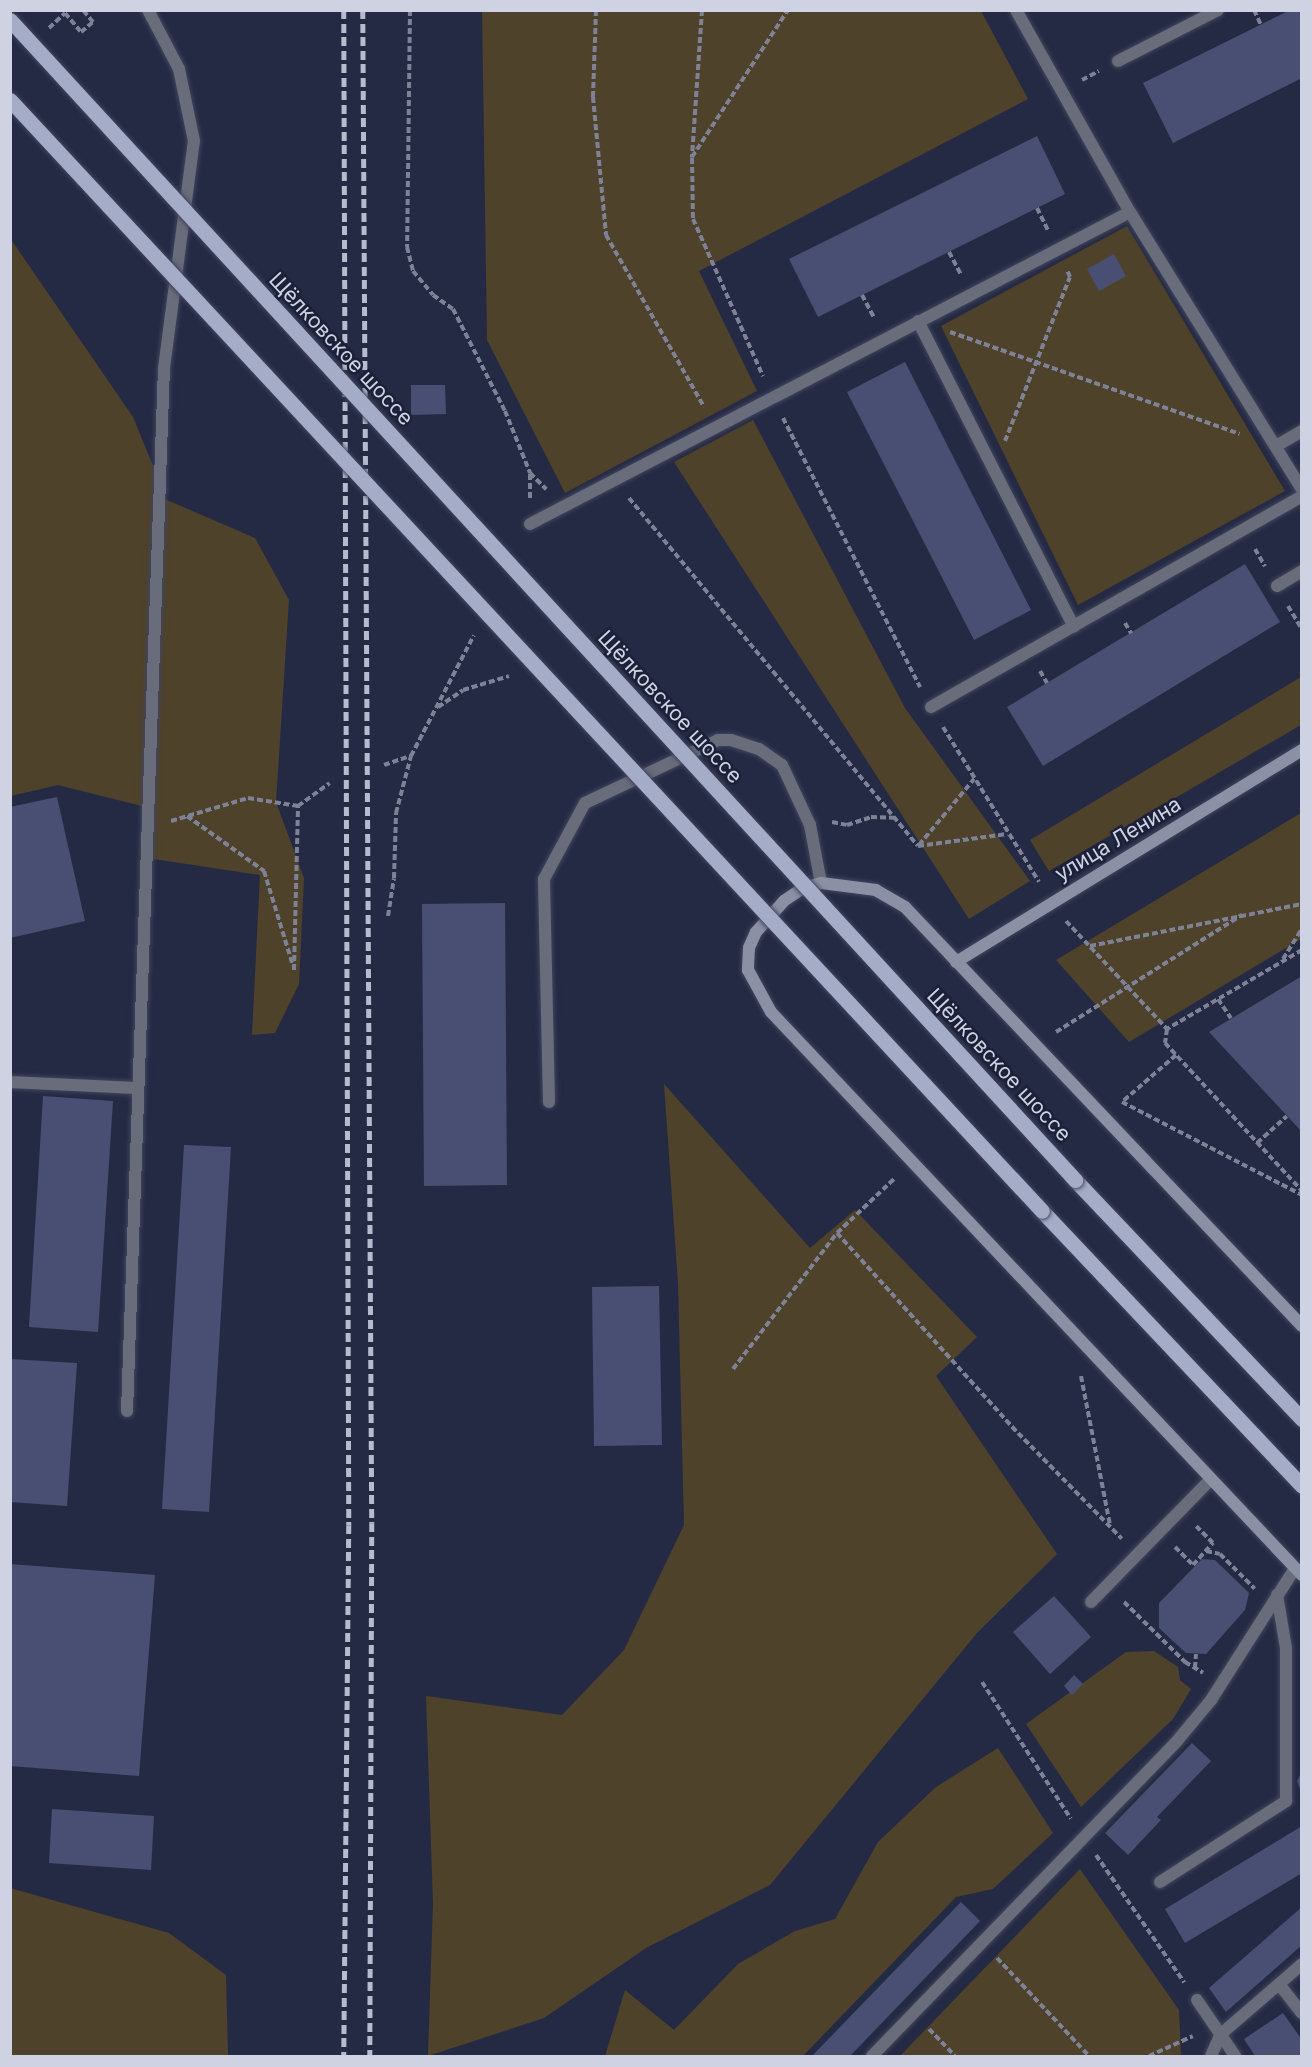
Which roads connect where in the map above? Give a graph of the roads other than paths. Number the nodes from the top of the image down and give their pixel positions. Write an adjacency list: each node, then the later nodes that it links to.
1 (148, 10): 22 (street)
2 (1016, 10): 7 (street)
3 (1218, 10): 5 (street)
4 (10, 20): 26 (main road, Щёлковское шоссе, bridge)
5 (1118, 61)
6 (10, 100): 28 (main road, bridge)
7 (1130, 212): 8 (street); 10 (street)
8 (918, 321): 13 (street); 16 (street)
9 (1302, 431): 10 (street)
10 (1275, 446): 11 (street)
11 (1302, 489)
12 (1302, 496): 16 (street)
13 (530, 524)
14 (1302, 571): 15 (street)
15 (1277, 586)
16 (1074, 627): 17 (street)
17 (931, 707)
18 (1302, 750): 20 (street, улица Ленина)
19 (821, 883): 20 (street); 23 (street); 27 (street)
20 (956, 962): 24 (street)
21 (10, 1082): 22 (street)
22 (136, 1088): 25 (street)
23 (549, 1102)
24 (1302, 1326)
25 (127, 1411)
26 (1302, 1419)
27 (1210, 1480): 29 (street); 31 (street)
28 (1302, 1486)
29 (1298, 1572): 30 (street)
30 (1277, 1595): 32 (street); 38 (street)
31 (1091, 1602)
32 (1160, 1881)
33 (1302, 1964): 34 (street)
34 (1279, 1983): 36 (street); 37 (street)
35 (1197, 2000): 37 (street)
36 (1302, 2013)
37 (1221, 2034): 39 (street); 40 (street)
38 (872, 2056)
39 (1211, 2056)
40 (1235, 2056)

